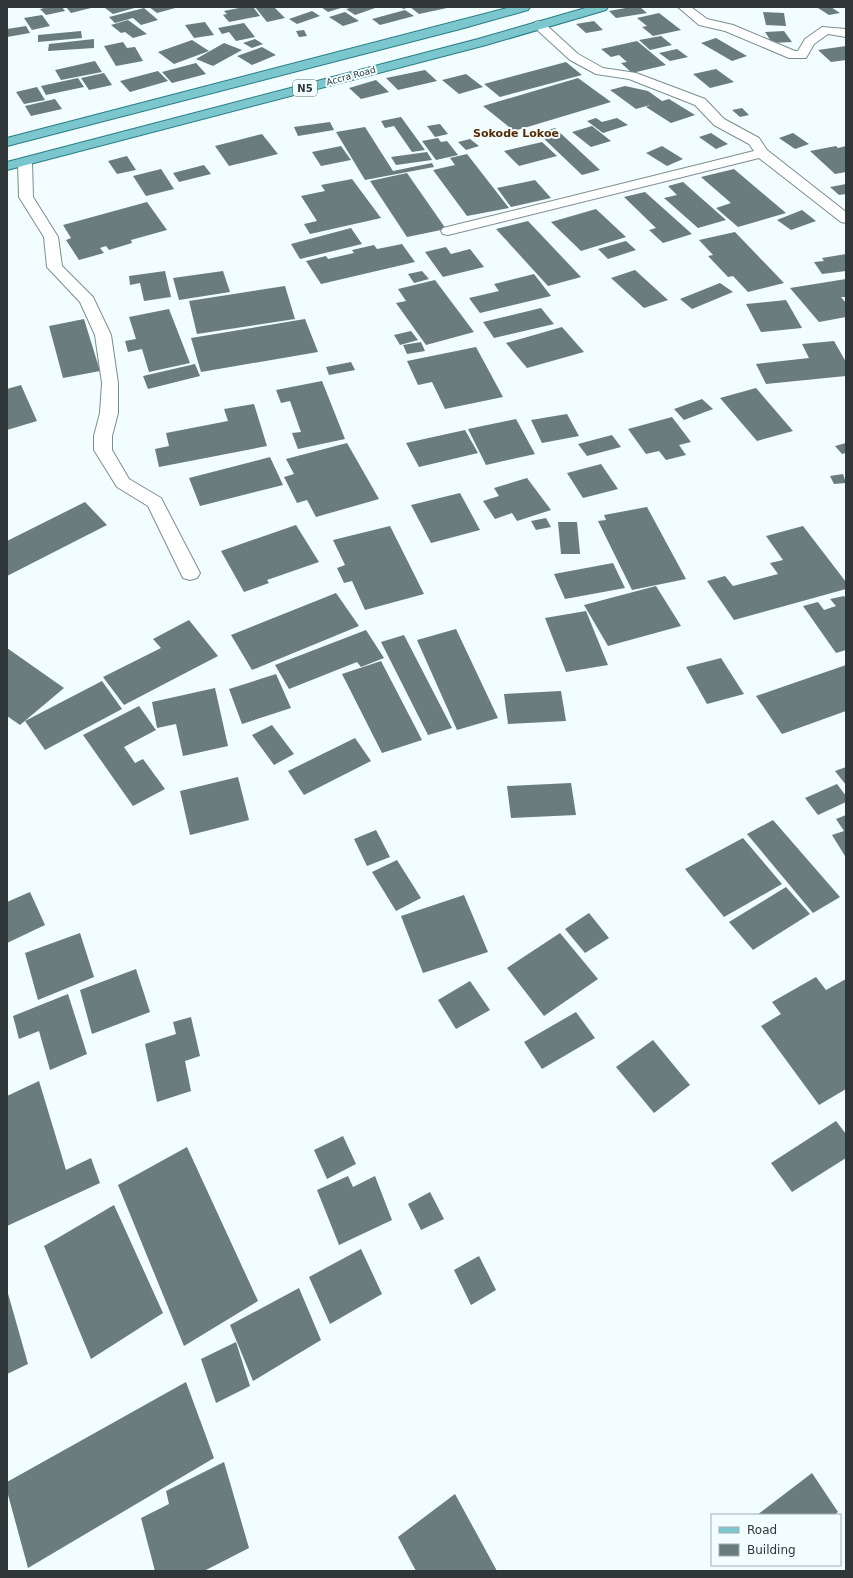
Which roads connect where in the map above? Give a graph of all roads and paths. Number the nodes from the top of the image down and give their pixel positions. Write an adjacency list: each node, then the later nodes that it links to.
1 (524, 7): 6 (main road, Accra Road / N5)
2 (602, 7): 4 (main road, Accra Road / N5)
3 (684, 7): 5 (street)
4 (539, 25): 7 (street); 8 (main road, Accra Road / N5)
5 (846, 33)
6 (7, 142)
7 (762, 153): 10 (street); 11 (street)
8 (25, 162): 9 (main road, Accra Road / N5); 12 (street)
9 (7, 166)
10 (846, 219)
11 (448, 231)
12 (190, 573)

